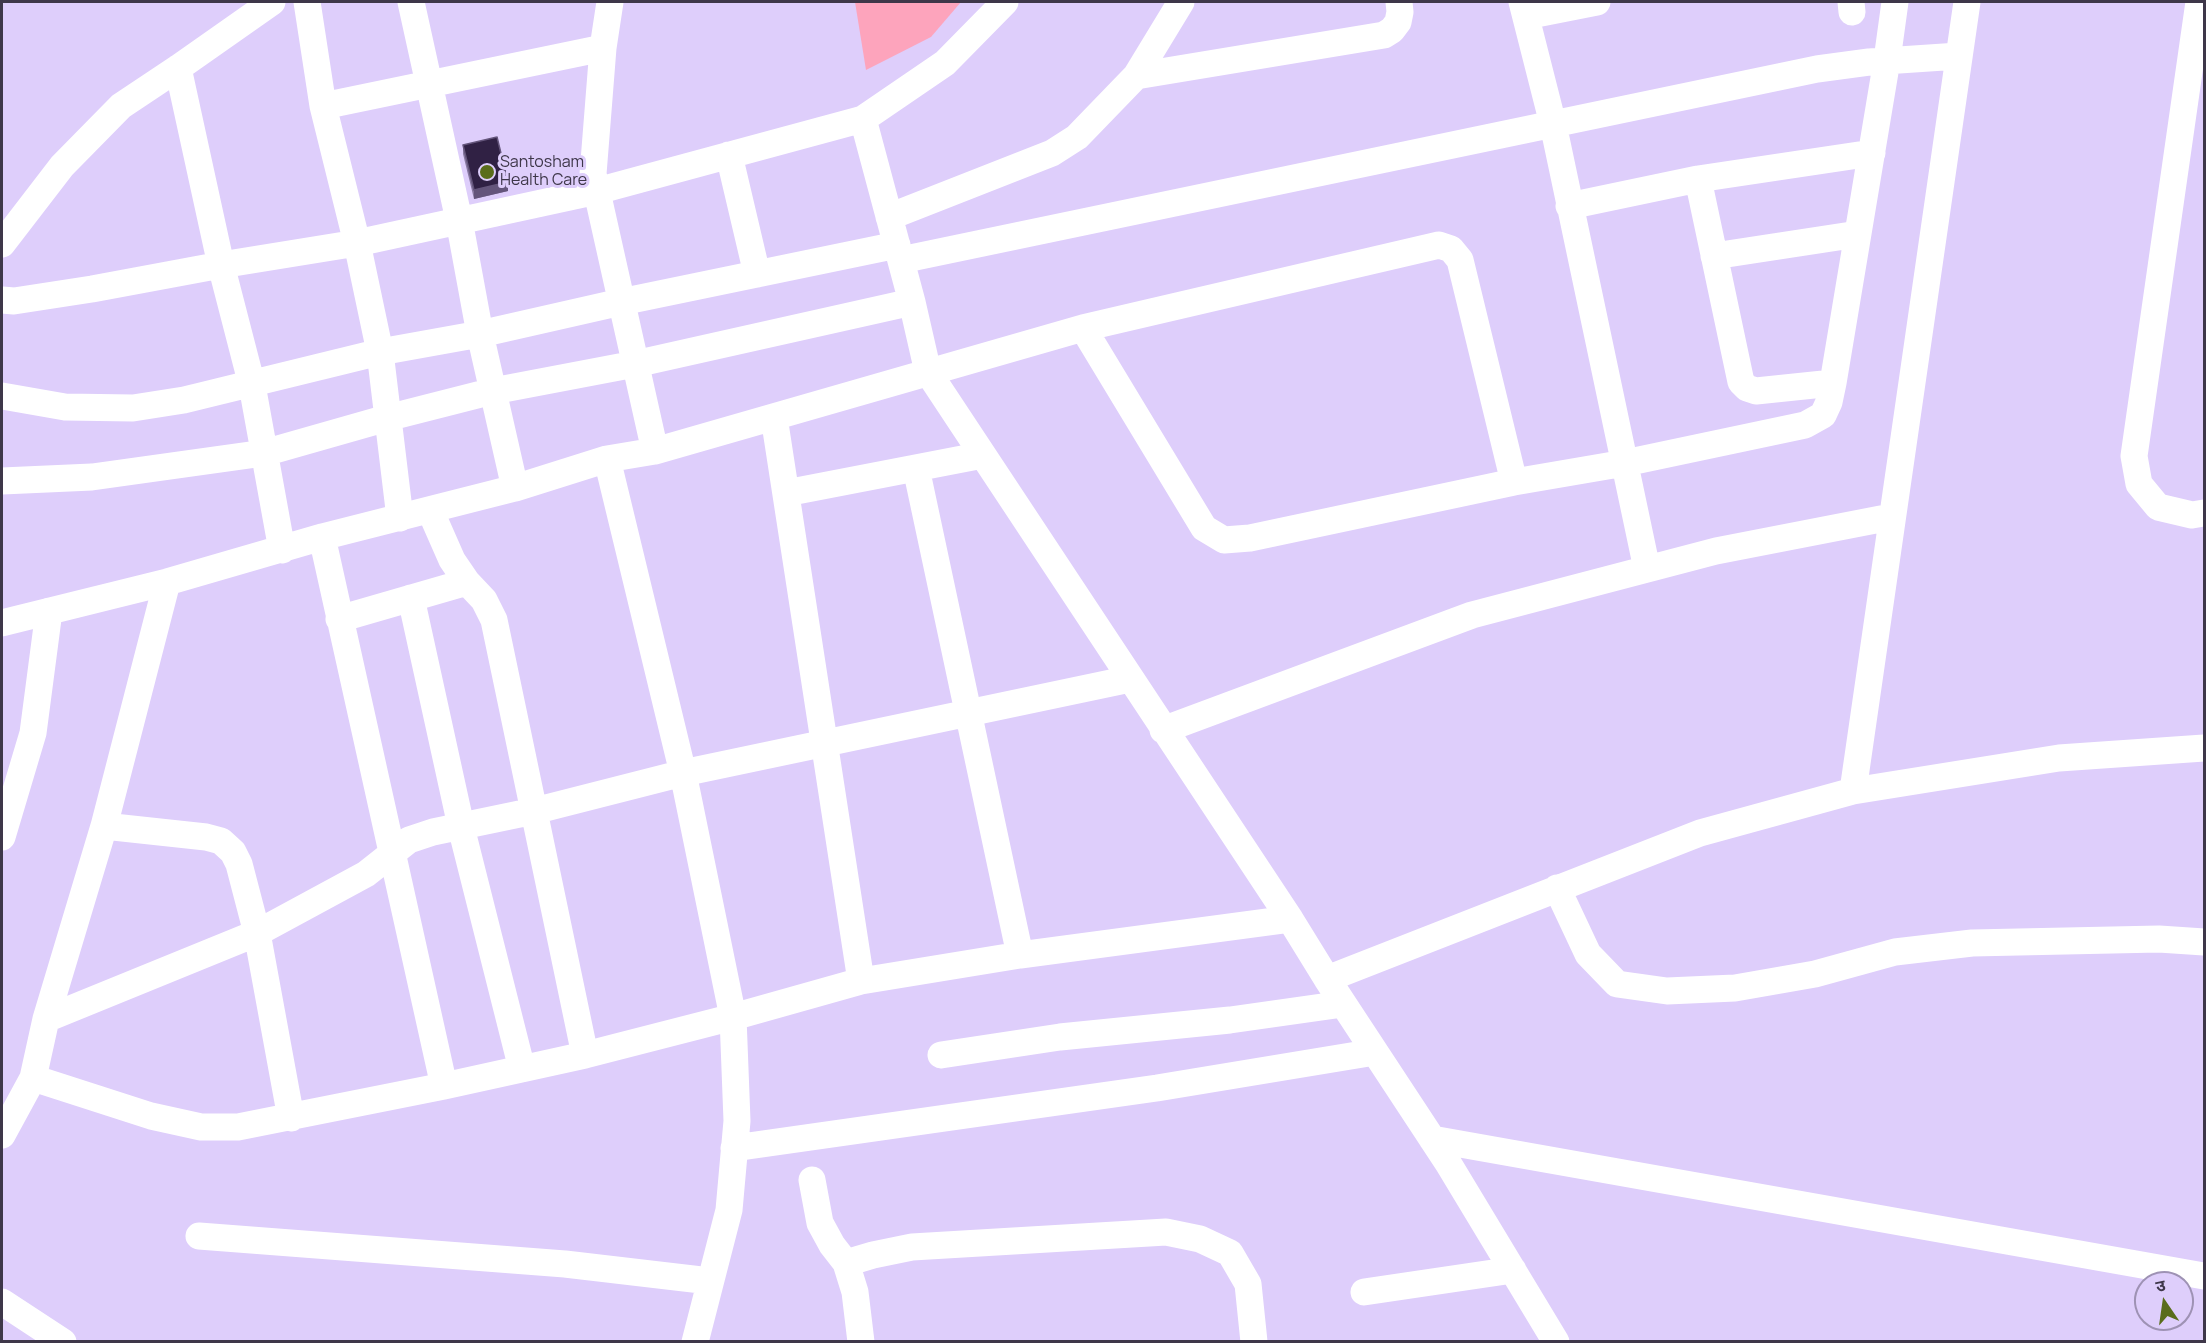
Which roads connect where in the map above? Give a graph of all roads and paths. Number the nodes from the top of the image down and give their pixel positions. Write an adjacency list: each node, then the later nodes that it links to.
1 (307, 2): 19 (street)
2 (411, 2): 18 (street)
3 (610, 2): 13 (street)
4 (1005, 2): 20 (street)
5 (1180, 2): 17 (street)
6 (1399, 2): 17 (street)
7 (1597, 2): 12 (street)
8 (1895, 2): 15 (street)
9 (1967, 2): 14 (street)
10 (2199, 2): 61 (street)
11 (257, 6): 16 (street)
12 (1524, 9): 21 (street)
13 (603, 48): 18 (street); 25 (street)
14 (1959, 56): 15 (street); 62 (street)
15 (1887, 60): 21 (street); 22 (street)
16 (178, 68): 31 (street); 34 (street)
17 (1136, 76): 27 (street)
18 (429, 83): 19 (street); 28 (street)
19 (323, 106): 30 (street)
20 (863, 119): 23 (street); 27 (street)
21 (1553, 123): 26 (street); 32 (street)
22 (1872, 153): 24 (street); 29 (street)
23 (729, 155): 25 (street); 35 (street)
24 (1698, 179): 26 (street); 33 (street)
25 (597, 191): 28 (street); 37 (street)
26 (1569, 206): 54 (street)
27 (890, 217): 32 (street)
28 (459, 220): 30 (street); 40 (street)
29 (1858, 234): 33 (street); 44 (street)
30 (357, 243): 34 (street); 41 (street)
31 (2, 244)
32 (899, 253): 35 (street); 38 (street)
33 (1714, 255): 44 (street)
34 (221, 265): 36 (street); 45 (street)
35 (757, 274): 37 (street)
36 (2, 300)
37 (621, 302): 40 (street); 42 (street)
38 (912, 302): 42 (street); 43 (street)
39 (1083, 328): 43 (street); 57 (street); 57 (street)
40 (480, 334): 41 (street); 46 (street)
41 (380, 352): 45 (street); 49 (street)
42 (635, 364): 46 (street); 50 (street)
43 (928, 372): 48 (street); 52 (street)
44 (1833, 383): 54 (street)
45 (252, 385): 47 (street); 51 (street)
46 (493, 391): 49 (street); 58 (street)
47 (2, 396)
48 (774, 417): 50 (street); 59 (street)
49 (387, 418): 51 (street); 63 (street)
50 (655, 451): 53 (street)
51 (264, 453): 56 (street); 65 (street)
52 (983, 455): 55 (street); 73 (street)
53 (607, 459): 58 (street); 78 (street)
54 (1625, 463): 57 (street); 66 (street)
55 (916, 468): 59 (street); 74 (street)
56 (2, 481)
57 (1514, 482)
58 (515, 488): 60 (street)
59 (786, 493): 76 (street)
60 (430, 510): 63 (street); 68 (street)
61 (2205, 513)
62 (1891, 517): 66 (street); 79 (street)
63 (400, 518): 64 (street)
64 (322, 537): 65 (street); 71 (street)
65 (282, 550): 67 (street)
66 (1647, 569): 75 (street)
67 (167, 582): 70 (street); 81 (street)
68 (467, 582): 69 (street); 80 (street)
69 (411, 598): 71 (street); 82 (street)
70 (49, 611): 72 (street); 83 (street)
71 (339, 619): 84 (street)
72 (2, 623)
73 (1130, 679): 74 (street); 75 (street)
74 (969, 713): 76 (street); 89 (street)
75 (1163, 730): 86 (street)
76 (824, 743): 78 (street); 91 (street)
77 (2205, 748): 79 (street)
78 (683, 773): 80 (street); 93 (street)
79 (1853, 791): 85 (street)
80 (534, 811): 82 (street); 96 (street)
81 (104, 826): 87 (street); 94 (street)
82 (461, 826): 84 (street); 98 (street)
83 (2, 837)
84 (392, 855): 87 (street); 100 (street)
85 (1557, 888): 88 (street); 90 (street)
86 (1290, 919): 89 (street); 90 (street)
87 (257, 933): 94 (street); 101 (street)
88 (2205, 942)
89 (1020, 955): 91 (street)
90 (1327, 979): 92 (street)
91 (861, 981): 93 (street)
92 (1343, 1004): 95 (street); 97 (street)
93 (733, 1017): 96 (street); 104 (street)
94 (46, 1019): 99 (street)
95 (1375, 1052): 103 (street); 104 (street)
96 (585, 1055): 98 (street)
97 (941, 1055)
98 (522, 1069): 100 (street)
99 (33, 1078): 101 (street); 102 (street)
100 (444, 1086): 101 (street)
101 (291, 1118)
102 (2, 1135)
103 (1432, 1139): 108 (street); 109 (street)
104 (734, 1148): 110 (street)
105 (812, 1180): 107 (street)
106 (199, 1236): 110 (street)
107 (846, 1263): 115 (street); 116 (street)
108 (1513, 1270): 111 (street); 117 (street)
109 (2205, 1276)
110 (710, 1281): 114 (street)
111 (1364, 1292)
112 (2, 1302): 113 (street)
113 (63, 1341)
114 (695, 1341)
115 (861, 1341)
116 (1254, 1341)
117 (1556, 1341)

